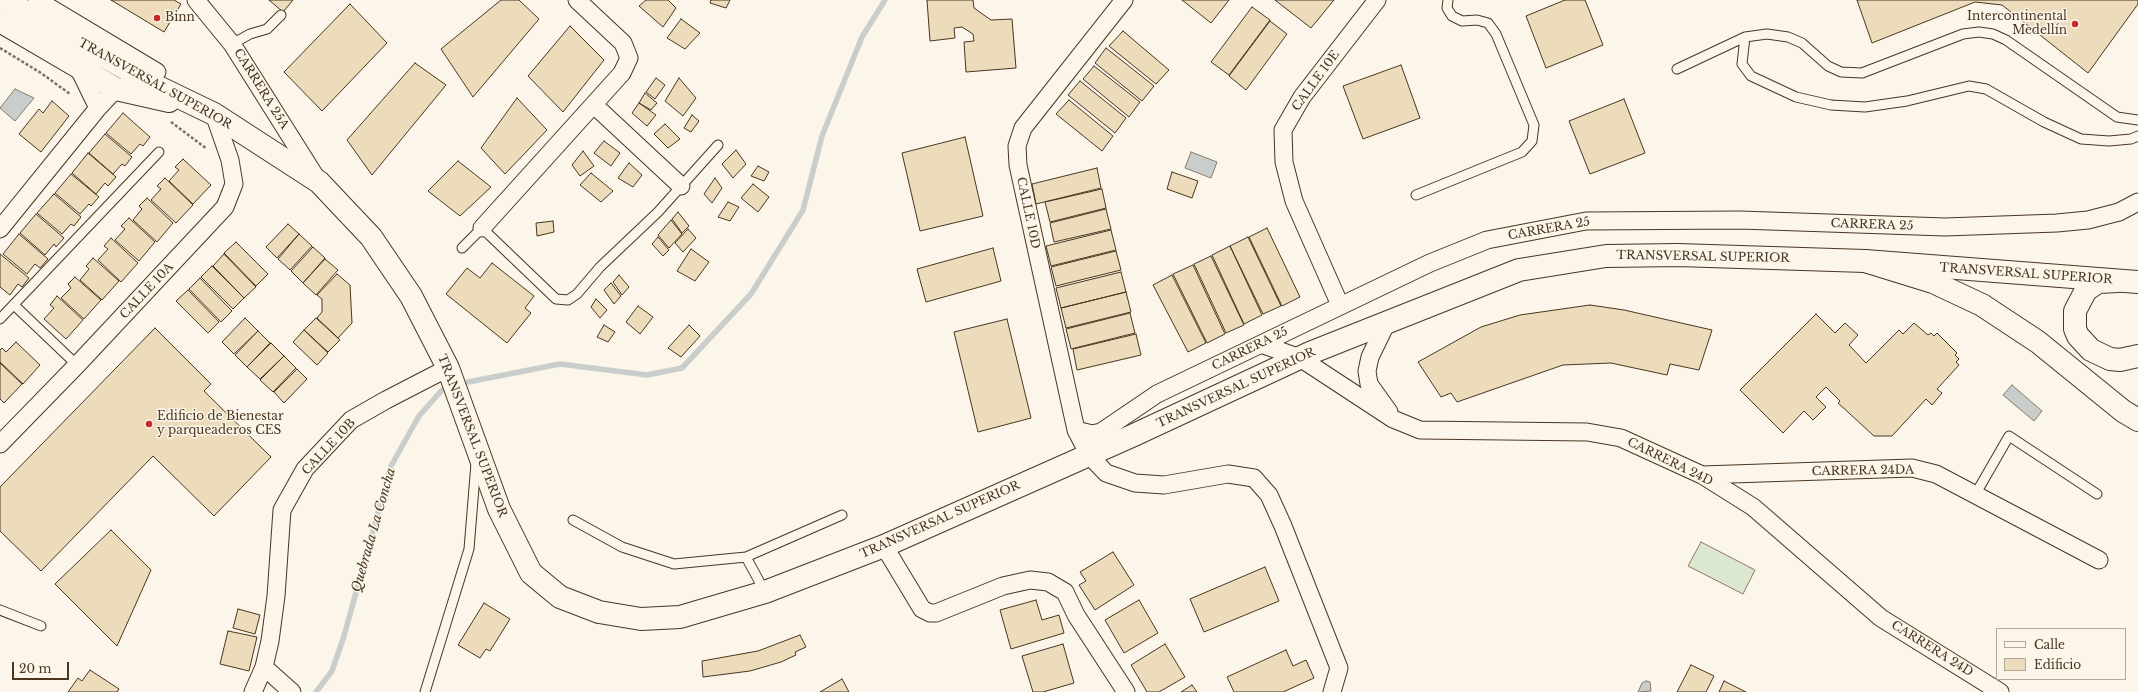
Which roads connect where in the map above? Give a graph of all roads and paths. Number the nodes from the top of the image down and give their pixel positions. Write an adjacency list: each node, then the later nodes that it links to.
1 (5, 0): 14 (main road, TRANSVERSAL SUPERIOR)
2 (37, 0): 14 (street)
3 (196, 0): 11 (street, CARRERA 25A)
4 (577, 0): 16 (street)
5 (1124, 0): 43 (street, CALLE 10D)
6 (1377, 0): 33 (street, CALLE 10E)
7 (1448, 0): 25 (lane)
8 (281, 15): 11 (lane)
9 (0, 21): 12 (main road)
10 (1745, 37): 13 (lane); 19 (lane); 20 (lane)
11 (232, 44): 23 (street, CARRERA 25A)
12 (78, 68): 15 (main road); 17 (street)
13 (1677, 69)
14 (161, 79): 18 (main road, TRANSVERSAL SUPERIOR)
15 (116, 89): 17 (street); 18 (main road)
16 (594, 105): 24 (street); 28 (street)
17 (98, 108): 27 (street)
18 (207, 110): 23 (main road, TRANSVERSAL SUPERIOR); 39 (street, CALLE 10A)
19 (2138, 120)
20 (2138, 136)
21 (718, 145): 24 (lane)
22 (159, 152): 32 (lane)
23 (319, 182): 40 (main road, TRANSVERSAL SUPERIOR)
24 (682, 186): 28 (lane)
25 (1416, 195)
26 (2138, 202): 33 (street, CARRERA 25)
27 (0, 228)
28 (482, 228): 29 (lane)
29 (462, 248)
30 (1865, 262): 31 (main road, TRANSVERSAL SUPERIOR); 35 (main road, TRANSVERSAL SUPERIOR); 42 (main road)
31 (2128, 282): 37 (main road)
32 (14, 305): 34 (lane); 39 (lane)
33 (1340, 305): 36 (street, CARRERA 25)
34 (0, 319)
35 (1387, 322): 38 (main road, TRANSVERSAL SUPERIOR); 41 (street)
36 (1261, 344): 38 (street, CARRERA 24D); 43 (street, CARRERA 25)
37 (2138, 356)
38 (1300, 358): 41 (street, CARRERA 24D); 46 (main road, TRANSVERSAL SUPERIOR)
39 (77, 365): 44 (street, CALLE 10A)
40 (453, 380): 45 (main road, TRANSVERSAL SUPERIOR); 58 (street, CALLE 10B)
41 (1393, 419): 47 (street, CARRERA 24D)
42 (2138, 420)
43 (1076, 430): 46 (street, CALLE 10D)
44 (0, 444)
45 (479, 452): 55 (main road, TRANSVERSAL SUPERIOR); 61 (lane)
46 (1089, 456): 52 (main road, TRANSVERSAL SUPERIOR); 63 (street)
47 (1702, 475): 49 (street, CARRERA 24DA); 64 (street, CARRERA 24D)
48 (2097, 494): 49 (lane)
49 (1975, 495): 54 (street, CARRERA 24DA)
50 (842, 515): 53 (lane)
51 (574, 520): 53 (lane)
52 (884, 546): 55 (main road, TRANSVERSAL SUPERIOR); 62 (street)
53 (746, 557): 55 (lane)
54 (2099, 560)
55 (765, 592)
56 (0, 610): 57 (lane)
57 (41, 626)
58 (264, 667): 59 (street, CALLE 10B); 60 (street)
59 (253, 692)
60 (292, 692)
61 (425, 692)
62 (1126, 692)
63 (1332, 692)
64 (2000, 692)

